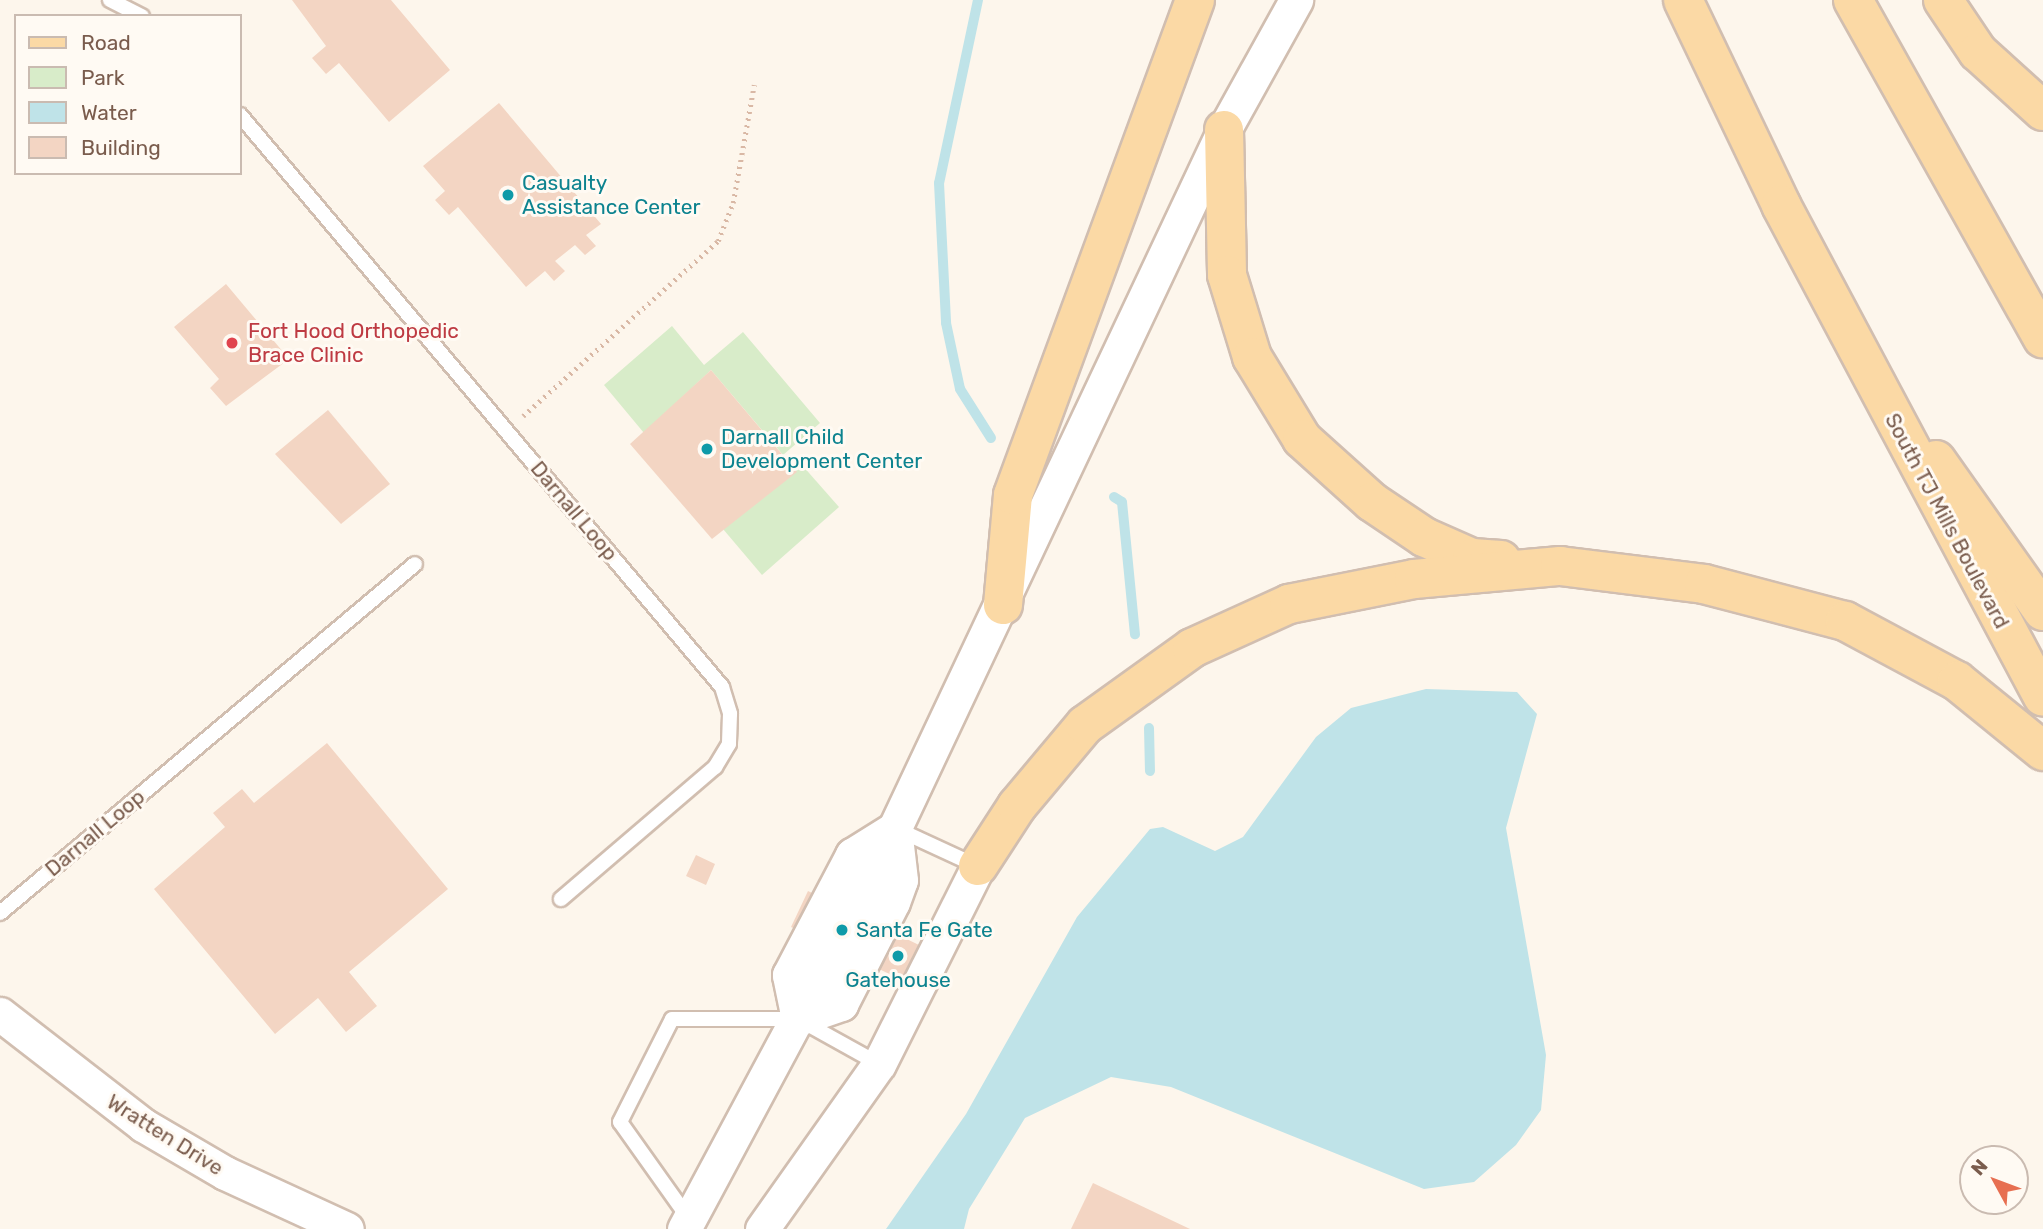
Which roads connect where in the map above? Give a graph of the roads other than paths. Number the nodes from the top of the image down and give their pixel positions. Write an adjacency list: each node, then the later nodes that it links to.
1 (110, 0): 7 (lane)
2 (1195, 0): 15 (main road)
3 (1296, 0): 10 (street)
4 (1683, 0): 12 (main road, South TJ Mills Boulevard)
5 (1853, 0): 11 (main road)
6 (1942, 0): 8 (main road)
7 (138, 14)
8 (2043, 111)
9 (242, 117): 21 (lane, Darnall Loop)
10 (1224, 130): 14 (main road); 15 (street)
11 (2043, 338)
12 (1854, 345): 16 (main road, South TJ Mills Boulevard); 17 (main road, South TJ Mills Boulevard)
13 (415, 564): 22 (lane, Darnall Loop)
14 (1560, 566): 18 (main road); 20 (main road)
15 (1003, 605): 19 (street)
16 (2043, 611)
17 (2043, 697)
18 (2043, 751)
19 (895, 828): 20 (lane); 24 (street)
20 (978, 866): 25 (street)
21 (561, 899)
22 (0, 913)
23 (0, 1014): 27 (street, Wratten Drive)
24 (798, 1019): 25 (lane); 26 (street); 26 (lane)
25 (879, 1064): 28 (street)
26 (687, 1224)
27 (347, 1229)
28 (762, 1229)

